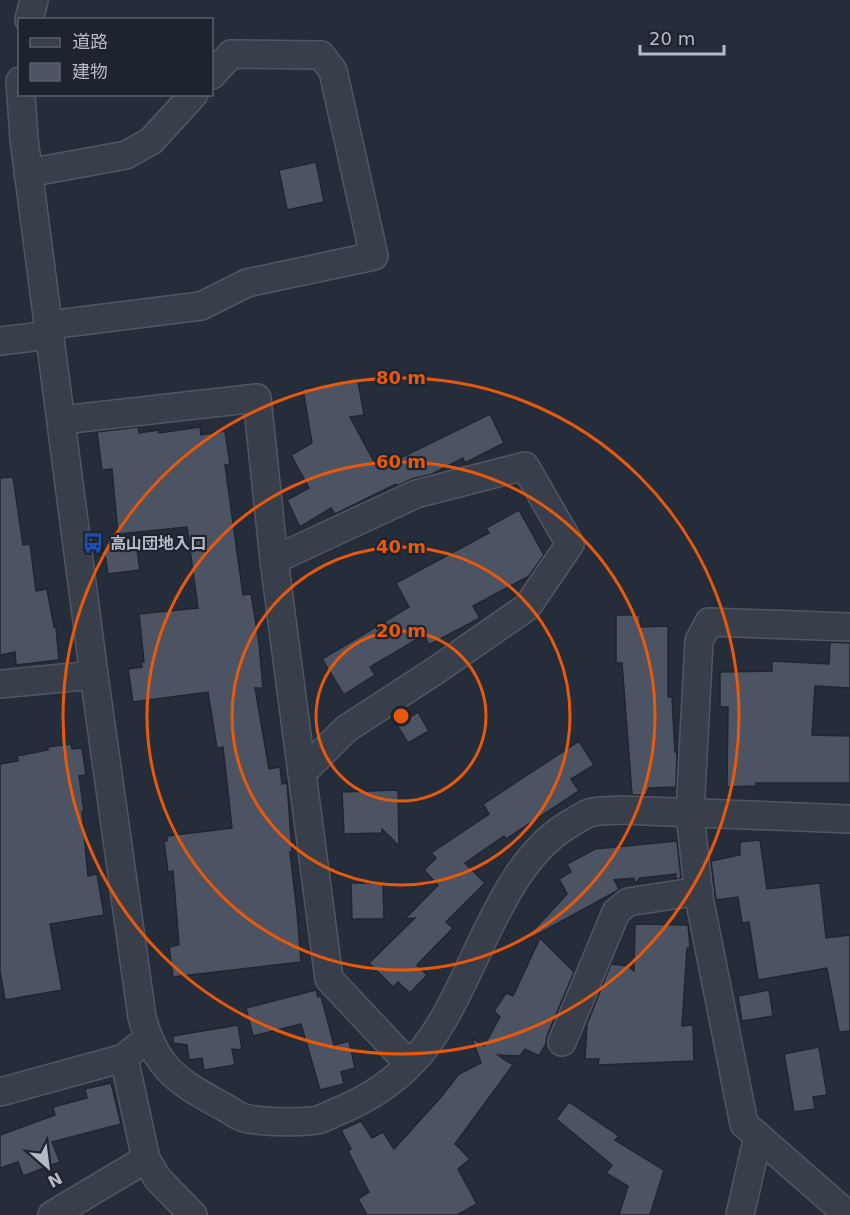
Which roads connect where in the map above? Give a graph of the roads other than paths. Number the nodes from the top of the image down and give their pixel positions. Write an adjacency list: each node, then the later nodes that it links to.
1 (34, 0): 2 (street)
2 (29, 18)
3 (213, 74): 8 (street)
4 (18, 96): 6 (street)
5 (192, 96): 7 (street)
6 (12, 141): 7 (street)
7 (28, 173): 8 (street)
8 (50, 330): 9 (street); 10 (street)
9 (0, 341)
10 (62, 420): 11 (street); 13 (street)
11 (274, 560): 15 (street); 15 (street)
12 (850, 627): 16 (street)
13 (94, 675): 14 (street); 19 (street)
14 (0, 684)
15 (303, 772): 22 (street)
16 (690, 813): 17 (street); 18 (street); 22 (street)
17 (850, 819)
18 (699, 891): 20 (street); 24 (street)
19 (148, 1039): 21 (street); 22 (street)
20 (562, 1042)
21 (124, 1058): 23 (street); 25 (street)
22 (409, 1064)
23 (0, 1092)
24 (758, 1136): 28 (street); 29 (street)
25 (146, 1160): 26 (street); 27 (street)
26 (69, 1211)
27 (193, 1215)
28 (740, 1215)
29 (848, 1215)

